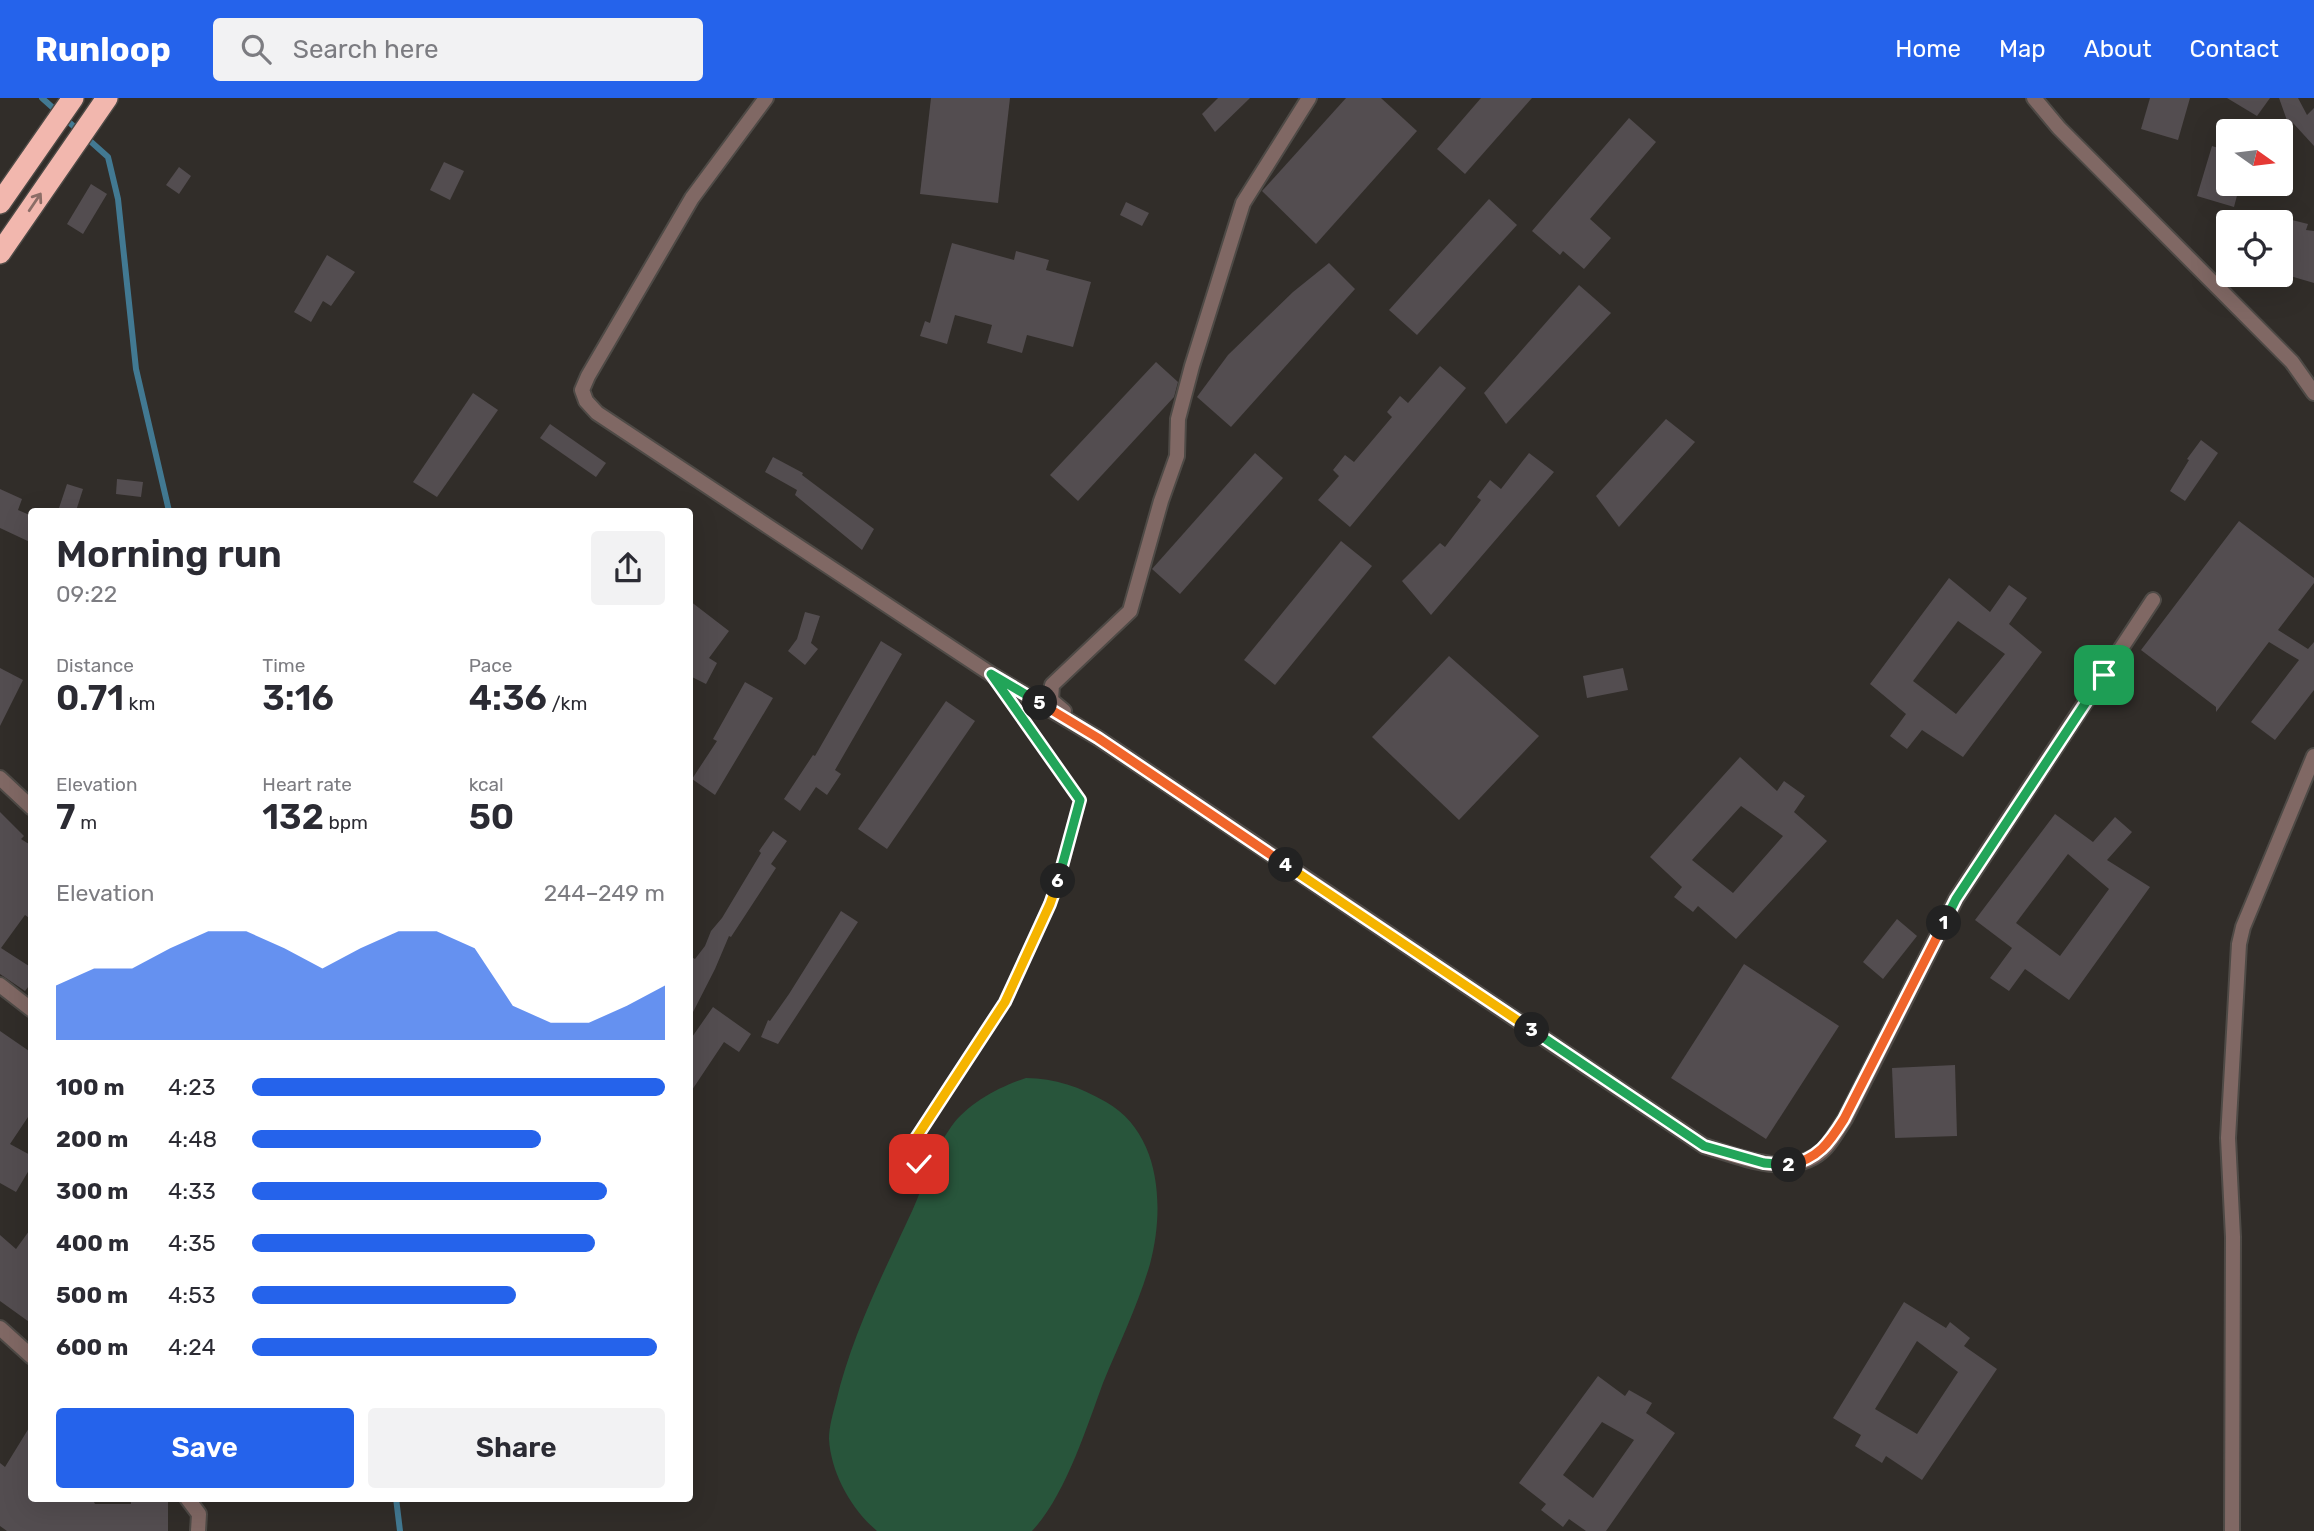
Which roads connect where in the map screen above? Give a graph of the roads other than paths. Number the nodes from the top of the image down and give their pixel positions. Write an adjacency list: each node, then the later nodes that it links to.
1 (72, 98): 6 (highway)
2 (766, 98): 10 (street)
3 (1309, 98): 11 (street)
4 (2034, 98): 8 (street)
5 (103, 104): 7 (highway, one-way to 5)
6 (0, 203)
7 (0, 253)
8 (2314, 393)
9 (2153, 600): 11 (street)
10 (991, 674): 11 (street); 17 (lane)
11 (1098, 738)
12 (2314, 756): 22 (street)
13 (0, 778): 14 (street)
14 (28, 804)
15 (0, 985): 16 (street)
16 (28, 1007)
17 (919, 1164)
18 (0, 1328): 19 (street)
19 (28, 1353)
20 (190, 1502): 21 (street)
21 (198, 1531)
22 (2232, 1531)

